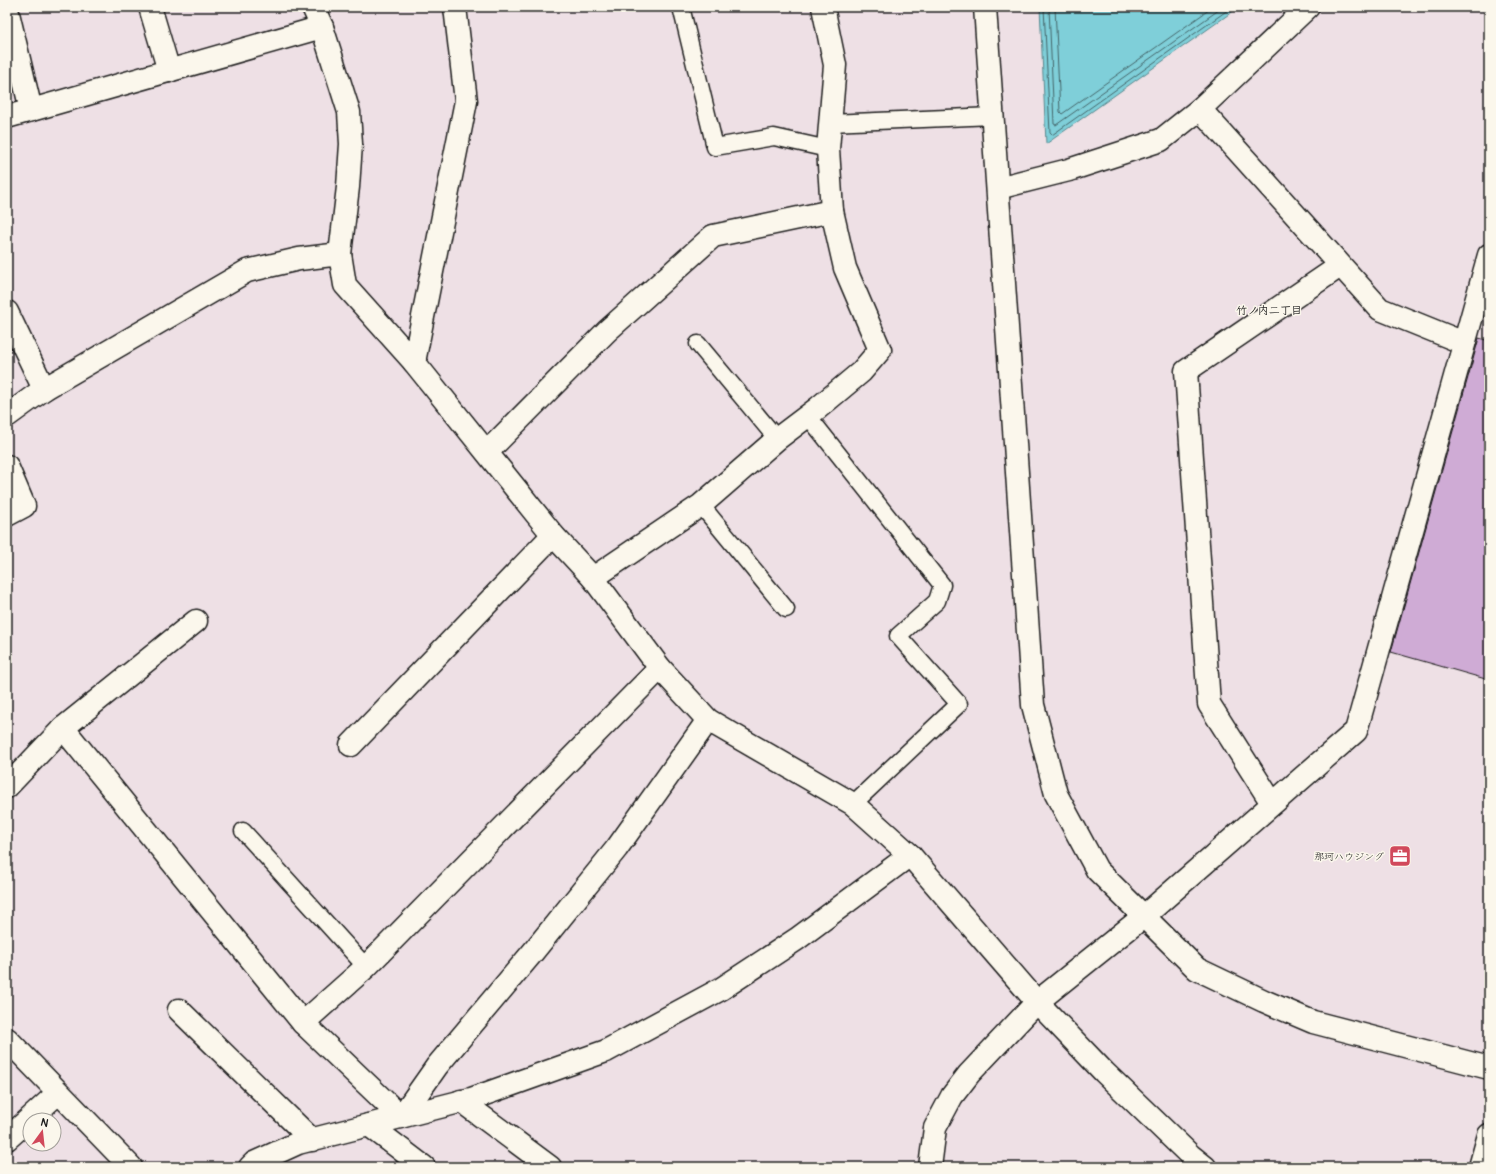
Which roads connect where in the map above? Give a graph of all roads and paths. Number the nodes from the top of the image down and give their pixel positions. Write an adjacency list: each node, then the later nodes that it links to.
1 (150, 7): 10 (main road)
2 (313, 7): 9 (main road)
3 (455, 7): 25 (main road)
4 (680, 7): 16 (lane)
5 (824, 7): 15 (main road)
6 (985, 7): 13 (main road)
7 (1308, 7): 11 (main road)
8 (7, 9): 12 (main road)
9 (322, 27): 10 (main road); 19 (main road)
10 (169, 71): 12 (main road)
11 (1200, 109): 17 (main road); 21 (main road)
12 (31, 110): 14 (main road)
13 (993, 116): 15 (lane); 17 (main road)
14 (7, 117)
15 (830, 123): 16 (main road)
16 (828, 149): 18 (main road)
17 (998, 188): 47 (main road)
18 (832, 211): 28 (main road); 30 (main road)
19 (340, 254): 25 (main road); 26 (main road)
20 (1489, 255): 23 (main road)
21 (1340, 266): 23 (main road); 43 (main road)
22 (7, 312): 26 (main road)
23 (1464, 343): 43 (main road)
24 (698, 344): 29 (lane)
25 (414, 362): 30 (main road)
26 (44, 389): 27 (main road)
27 (7, 416)
28 (808, 416): 29 (main road); 44 (lane)
29 (777, 439): 32 (main road)
30 (487, 452): 34 (main road)
31 (7, 466): 33 (main road)
32 (701, 505): 35 (main road); 36 (lane)
33 (7, 515)
34 (552, 535): 35 (main road); 41 (main road)
35 (593, 578): 38 (main road)
36 (786, 609)
37 (196, 621): 40 (main road)
38 (660, 668): 39 (main road); 48 (main road)
39 (708, 720): 44 (main road); 56 (main road)
40 (63, 728): 42 (main road); 51 (main road)
41 (351, 745)
42 (7, 787)
43 (1272, 803): 47 (main road)
44 (853, 804): 46 (main road)
45 (243, 831): 48 (lane)
46 (910, 855): 49 (main road); 55 (main road)
47 (1143, 917): 49 (main road); 53 (main road)
48 (366, 967): 51 (main road)
49 (1037, 1002): 65 (main road); 66 (main road)
50 (179, 1010): 60 (main road)
51 (303, 1023): 56 (main road)
52 (7, 1039): 54 (main road)
53 (1489, 1068)
54 (58, 1093): 59 (main road); 61 (main road)
55 (461, 1101): 56 (main road); 64 (main road)
56 (401, 1117): 57 (main road)
57 (369, 1125): 60 (main road); 63 (main road)
58 (1489, 1135): 67 (main road)
59 (7, 1139)
60 (312, 1140): 62 (main road)
61 (131, 1167)
62 (250, 1167)
63 (424, 1167)
64 (550, 1167)
65 (930, 1167)
66 (1205, 1167)
67 (1480, 1167)

